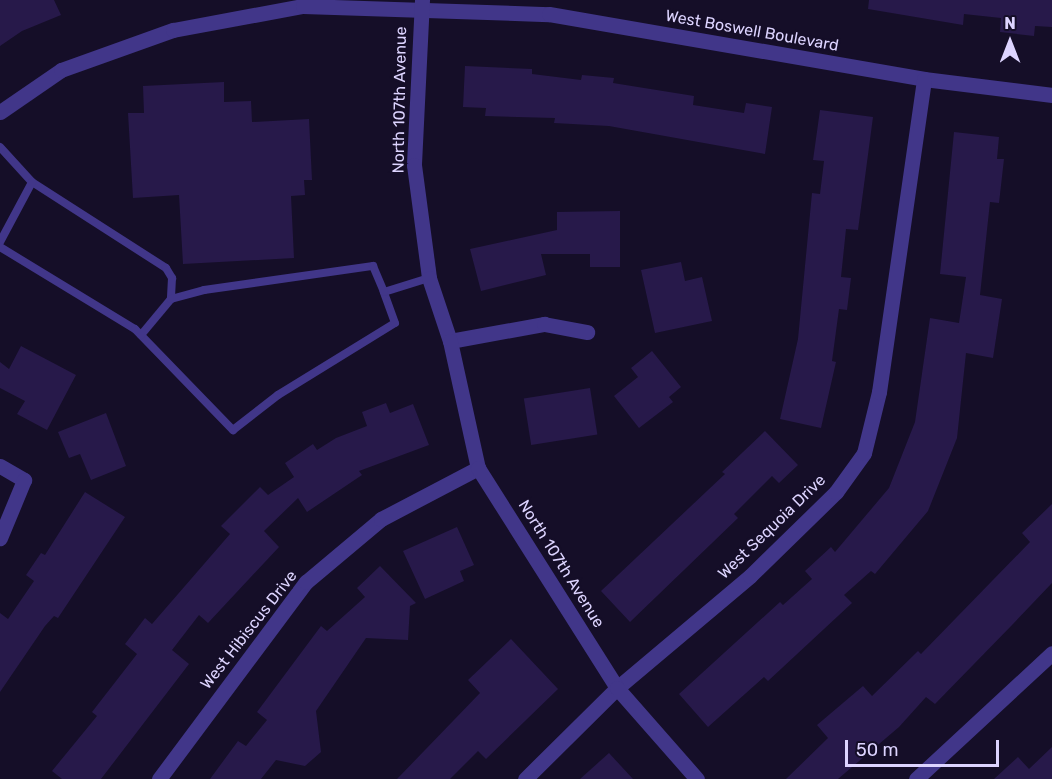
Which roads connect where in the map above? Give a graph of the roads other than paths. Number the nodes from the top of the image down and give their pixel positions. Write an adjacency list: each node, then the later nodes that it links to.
1 (421, 5): 2 (street, West Boswell Boulevard); 4 (street, West Boswell Boulevard); 9 (street, North 107th Avenue)
2 (924, 78): 3 (street, West Boswell Boulevard); 19 (street, West Sequoia Drive)
3 (1052, 95)
4 (0, 112)
5 (0, 147): 6 (lane)
6 (32, 182): 7 (lane); 11 (lane)
7 (0, 242)
8 (0, 247): 13 (lane)
9 (429, 278): 10 (lane); 14 (street, North 107th Avenue)
10 (384, 291): 11 (lane); 13 (lane)
11 (171, 299): 13 (lane)
12 (587, 332): 14 (street)
13 (141, 335)
14 (450, 341): 16 (street, North 107th Avenue)
15 (0, 466): 17 (street)
16 (478, 468): 19 (street, North 107th Avenue); 20 (street, West Hibiscus Drive)
17 (0, 538)
18 (1052, 653): 23 (street)
19 (617, 688): 21 (street, West Sequoia Drive); 22 (street, North 107th Avenue)
20 (159, 779)
21 (525, 779)
22 (697, 779)
23 (916, 779)

